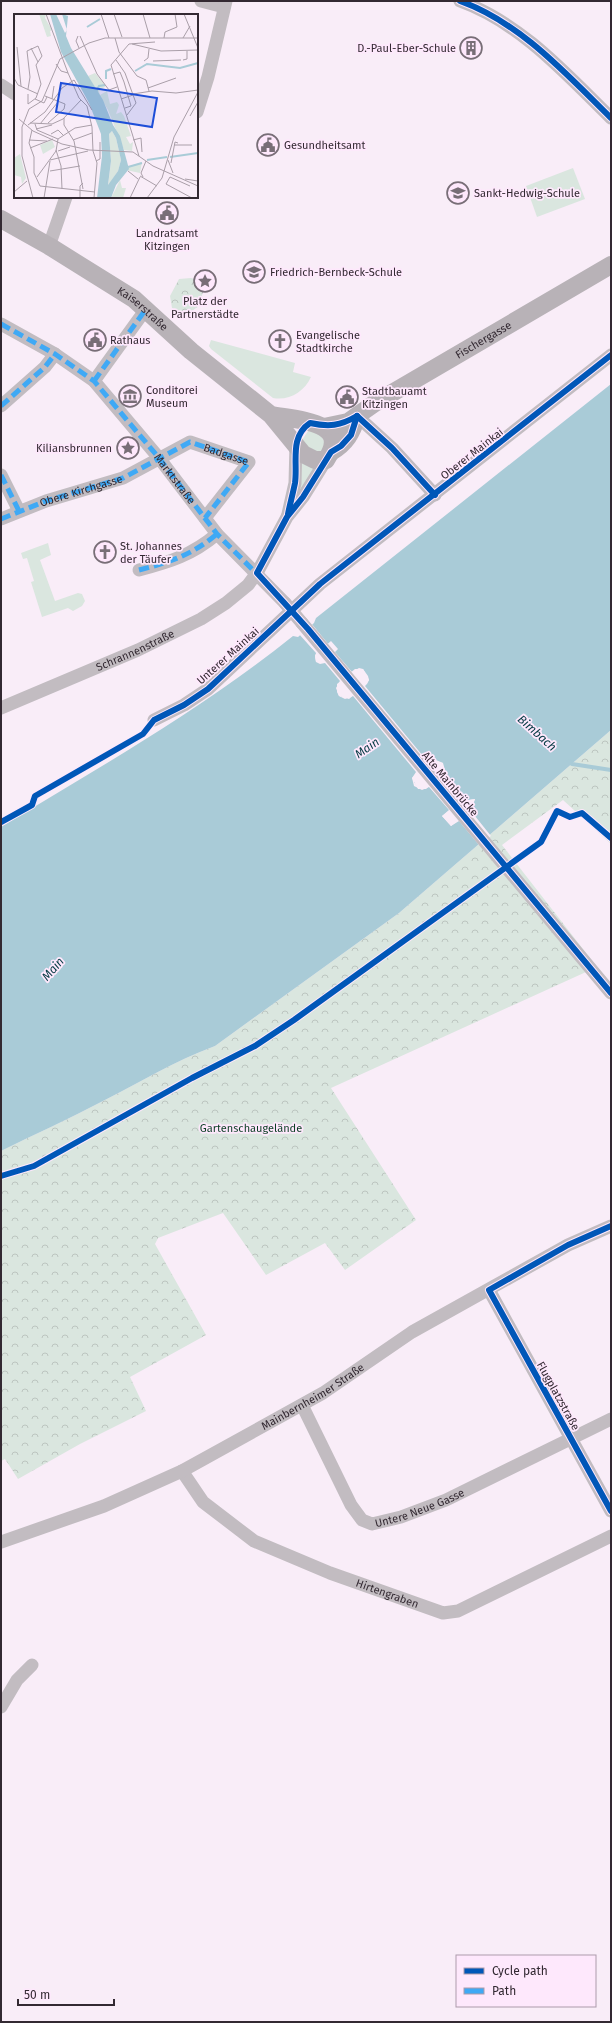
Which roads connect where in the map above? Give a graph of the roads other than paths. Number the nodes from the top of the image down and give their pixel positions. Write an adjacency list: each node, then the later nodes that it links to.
1 (201, 1): 3 (street)
2 (460, 1): 7 (street)
3 (225, 4): 6 (street)
4 (1, 85): 5 (street)
5 (14, 93)
6 (198, 109)
7 (611, 118)
8 (66, 198): 10 (street)
9 (1, 220): 10 (street, Kaiserstraße)
10 (49, 246): 12 (street, Kaiserstraße)
11 (611, 264): 19 (street, Fischergasse)
12 (146, 309): 16 (street); 18 (street, Kaiserstraße)
13 (1, 324): 14 (street, Marktstraße)
14 (55, 354): 16 (street, Marktstraße); 17 (street)
15 (611, 355): 25 (street, Oberer Mainkai)
16 (94, 381): 23 (street, Marktstraße)
17 (1, 406)
18 (271, 415): 20 (street); 21 (street, Kaiserstraße)
19 (357, 416): 20 (street, Fischergasse); 22 (street); 25 (street)
20 (317, 425): 21 (street); 22 (street)
21 (296, 444): 22 (street); 27 (street)
22 (328, 456): 27 (street)
23 (159, 458): 26 (street, Obere Kirchgasse); 28 (street, Marktstraße); 28 (street, Badgasse)
24 (1, 475): 26 (street)
25 (435, 495): 33 (street, Oberer Mainkai)
26 (19, 511): 29 (street, Obere Kirchgasse)
27 (287, 517): 32 (street, Schrannenstraße)
28 (205, 518): 30 (street, Marktstraße)
29 (1, 519)
30 (217, 534): 31 (street); 32 (street, Marktstraße)
31 (139, 570)
32 (257, 573): 33 (street, Alte Mainbrücke); 34 (street, Schrannenstraße)
33 (287, 609): 35 (street, Unterer Mainkai); 36 (street, Alte Mainbrücke, bridge)
34 (1, 708)
35 (154, 720)
36 (611, 993)
37 (611, 1226): 38 (street, Mainbernheimer Straße)
38 (490, 1290): 39 (street, Mainbernheimer Straße); 41 (street, Flugplatzstraße)
39 (302, 1405): 41 (street, Untere Neue Gasse); 42 (street, Mainbernheimer Straße)
40 (611, 1419): 41 (street, Untere Neue Gasse)
41 (571, 1440): 43 (street, Flugplatzstraße)
42 (182, 1471): 44 (street, Hirtengraben); 45 (street, Mainbernheimer Straße)
43 (611, 1511)
44 (611, 1536)
45 (1, 1542)
46 (32, 1665): 47 (street)
47 (1, 1707)

